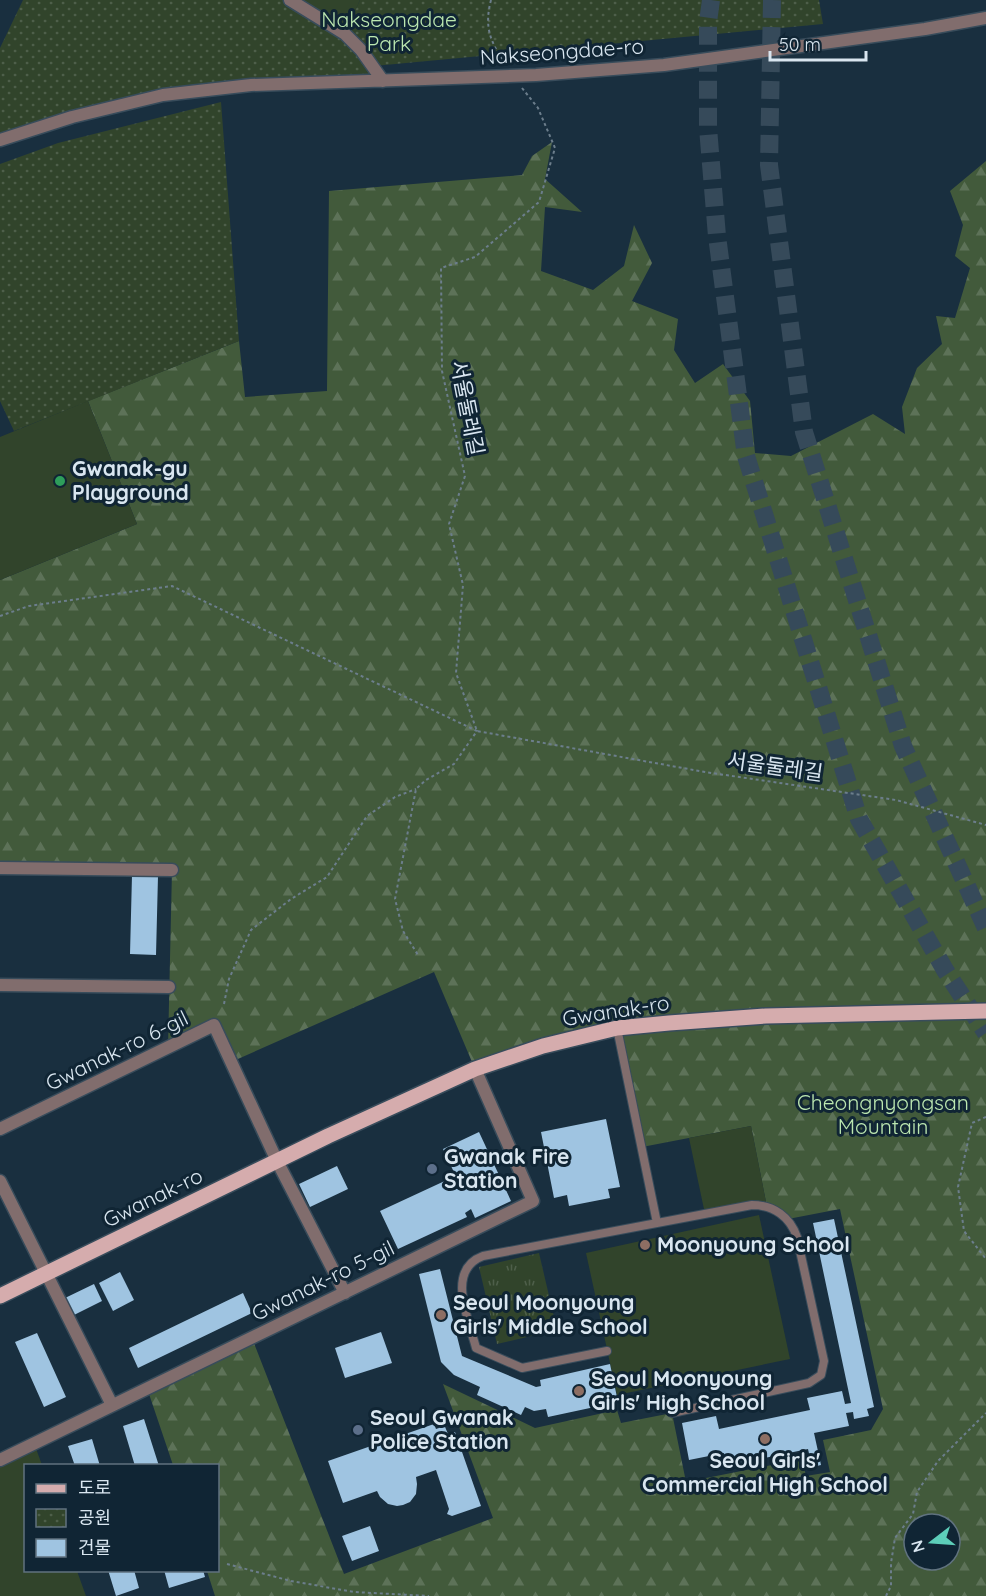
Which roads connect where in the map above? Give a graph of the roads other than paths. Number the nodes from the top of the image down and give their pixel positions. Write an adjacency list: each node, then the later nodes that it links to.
1 (291, 0): 3 (street)
2 (986, 18): 3 (street, Nakseongdae-ro)
3 (383, 81): 4 (street, Nakseongdae-ro)
4 (0, 140)
5 (0, 868): 6 (street)
6 (172, 870)
7 (0, 985): 8 (street)
8 (169, 987)
9 (986, 1011): 10 (main road, Gwanak-ro)
10 (617, 1028): 11 (main road, Gwanak-ro); 15 (lane)
11 (475, 1069): 13 (main road, Gwanak-ro); 17 (street, Gwanak-ro 5-gil)
12 (0, 1129): 13 (street, Gwanak-ro 6-gil)
13 (277, 1161): 16 (main road, Gwanak-ro); 17 (street)
14 (0, 1181): 16 (street)
15 (657, 1223): 19 (lane); 21 (lane)
16 (46, 1274): 18 (main road, Gwanak-ro); 20 (street)
17 (345, 1293): 20 (street, Gwanak-ro 5-gil)
18 (0, 1296)
19 (607, 1351)
20 (112, 1405): 22 (street, Gwanak-ro 5-gil)
21 (672, 1413)
22 (0, 1460)

